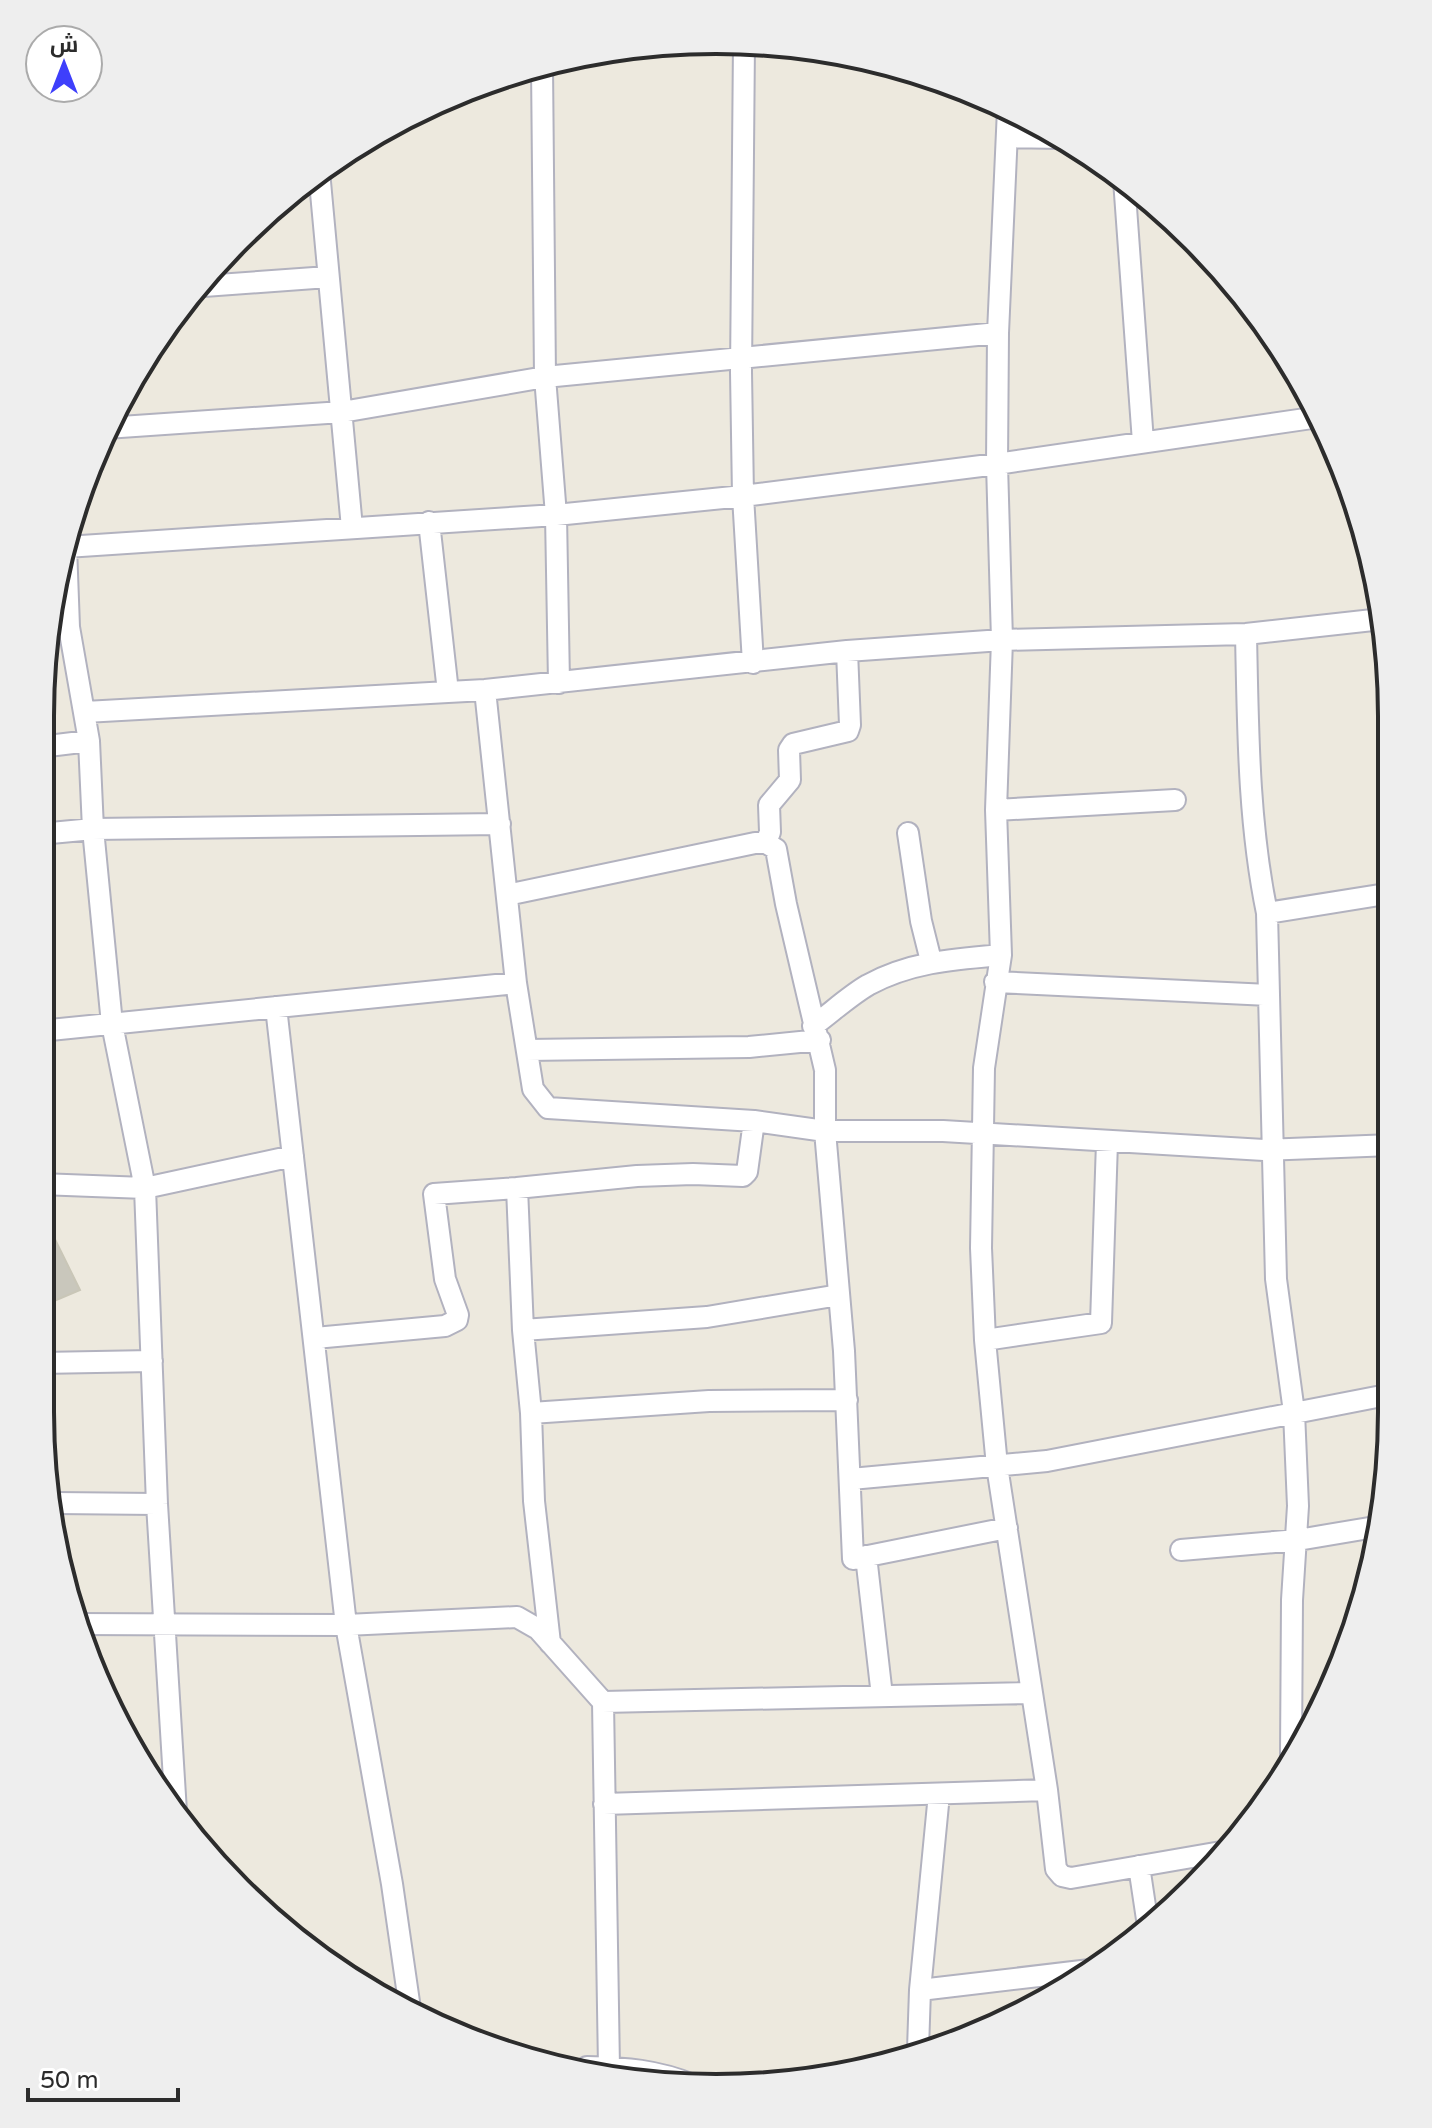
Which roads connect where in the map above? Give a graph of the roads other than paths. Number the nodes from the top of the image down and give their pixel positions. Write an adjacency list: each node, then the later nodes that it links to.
1 (744, 55): 11 (street)
2 (542, 78): 12 (street)
3 (1008, 122): 4 (street)
4 (1008, 137): 5 (street); 10 (street)
5 (1037, 138)
6 (320, 186): 8 (street)
7 (1125, 196): 16 (street)
8 (328, 277): 9 (street); 13 (street)
9 (214, 285)
10 (998, 333): 11 (street); 17 (street)
11 (743, 359): 12 (street); 18 (street)
12 (545, 377): 13 (street); 19 (street)
13 (342, 412): 15 (street); 21 (street)
14 (1308, 419): 16 (street)
15 (120, 427)
16 (1143, 442): 17 (street)
17 (997, 464): 18 (street); 26 (street)
18 (743, 496): 19 (street); 28 (street)
19 (556, 515): 20 (street); 29 (street)
20 (429, 522): 21 (street); 31 (street)
21 (352, 528): 22 (street)
22 (77, 545)
23 (65, 599): 32 (street)
24 (1370, 620): 25 (street)
25 (1246, 634): 26 (street); 44 (street)
26 (1002, 640): 27 (street); 36 (street)
27 (847, 651): 28 (street); 41 (street)
28 (753, 663): 29 (street)
29 (559, 683): 30 (street)
30 (485, 690): 31 (street); 37 (street)
31 (448, 692): 32 (street)
32 (85, 712): 33 (street)
33 (89, 741): 34 (street); 38 (street)
34 (54, 745)
35 (1175, 800): 36 (street)
36 (996, 810): 45 (street)
37 (500, 824): 38 (street); 42 (street)
38 (93, 829): 39 (street); 51 (street)
39 (54, 833)
40 (908, 833): 46 (street)
41 (766, 843): 42 (street); 53 (street)
42 (507, 895): 48 (street)
43 (1378, 895): 44 (street)
44 (1267, 913): 49 (street)
45 (1001, 955): 46 (street); 47 (street)
46 (931, 961): 53 (street)
47 (995, 982): 49 (street); 57 (street)
48 (516, 983): 50 (street); 54 (street)
49 (1269, 995): 60 (street)
50 (276, 1007): 51 (street); 61 (street)
51 (112, 1024): 52 (street); 63 (street)
52 (54, 1030)
53 (816, 1033): 54 (street); 56 (street)
54 (527, 1050): 55 (street)
55 (754, 1121): 56 (street); 64 (street)
56 (825, 1131): 57 (street); 65 (street)
57 (983, 1135): 58 (street); 68 (street)
58 (1107, 1142): 60 (street); 68 (street)
59 (1378, 1146): 60 (street)
60 (1273, 1150): 73 (street)
61 (293, 1156): 63 (street); 67 (street)
62 (54, 1185): 63 (street)
63 (145, 1188): 69 (street)
64 (517, 1188): 66 (street); 67 (street)
65 (839, 1295): 66 (street); 72 (street)
66 (523, 1330): 74 (street)
67 (315, 1338): 85 (street)
68 (985, 1340): 75 (street)
69 (152, 1361): 70 (street); 78 (street)
70 (54, 1363)
71 (1378, 1397): 73 (street)
72 (847, 1400): 74 (street); 76 (street)
73 (1294, 1412): 75 (street); 81 (street)
74 (531, 1413): 87 (street)
75 (997, 1466): 76 (street); 79 (street)
76 (851, 1479): 83 (street)
77 (61, 1503): 78 (street)
78 (157, 1504): 86 (street)
79 (1007, 1528): 83 (street); 88 (street)
80 (1367, 1528): 81 (street)
81 (1298, 1540): 82 (street); 91 (street)
82 (1181, 1550)
83 (866, 1556): 89 (street)
84 (89, 1624): 86 (street)
85 (346, 1625): 86 (street); 87 (street); 101 (street)
86 (165, 1626): 93 (street)
87 (550, 1643): 90 (street)
88 (1032, 1693): 89 (street); 92 (street)
89 (882, 1696): 90 (street)
90 (603, 1702): 95 (street)
91 (1291, 1739)
92 (1047, 1790): 94 (street); 97 (street)
93 (175, 1792)
94 (939, 1794): 95 (street); 100 (street)
95 (604, 1804): 103 (street)
96 (1208, 1854): 97 (street)
97 (1139, 1866): 98 (street)
98 (1146, 1915)
99 (1067, 1973): 100 (street)
100 (920, 1990): 102 (street)
101 (408, 1998)
102 (918, 2042)
103 (609, 2065)

